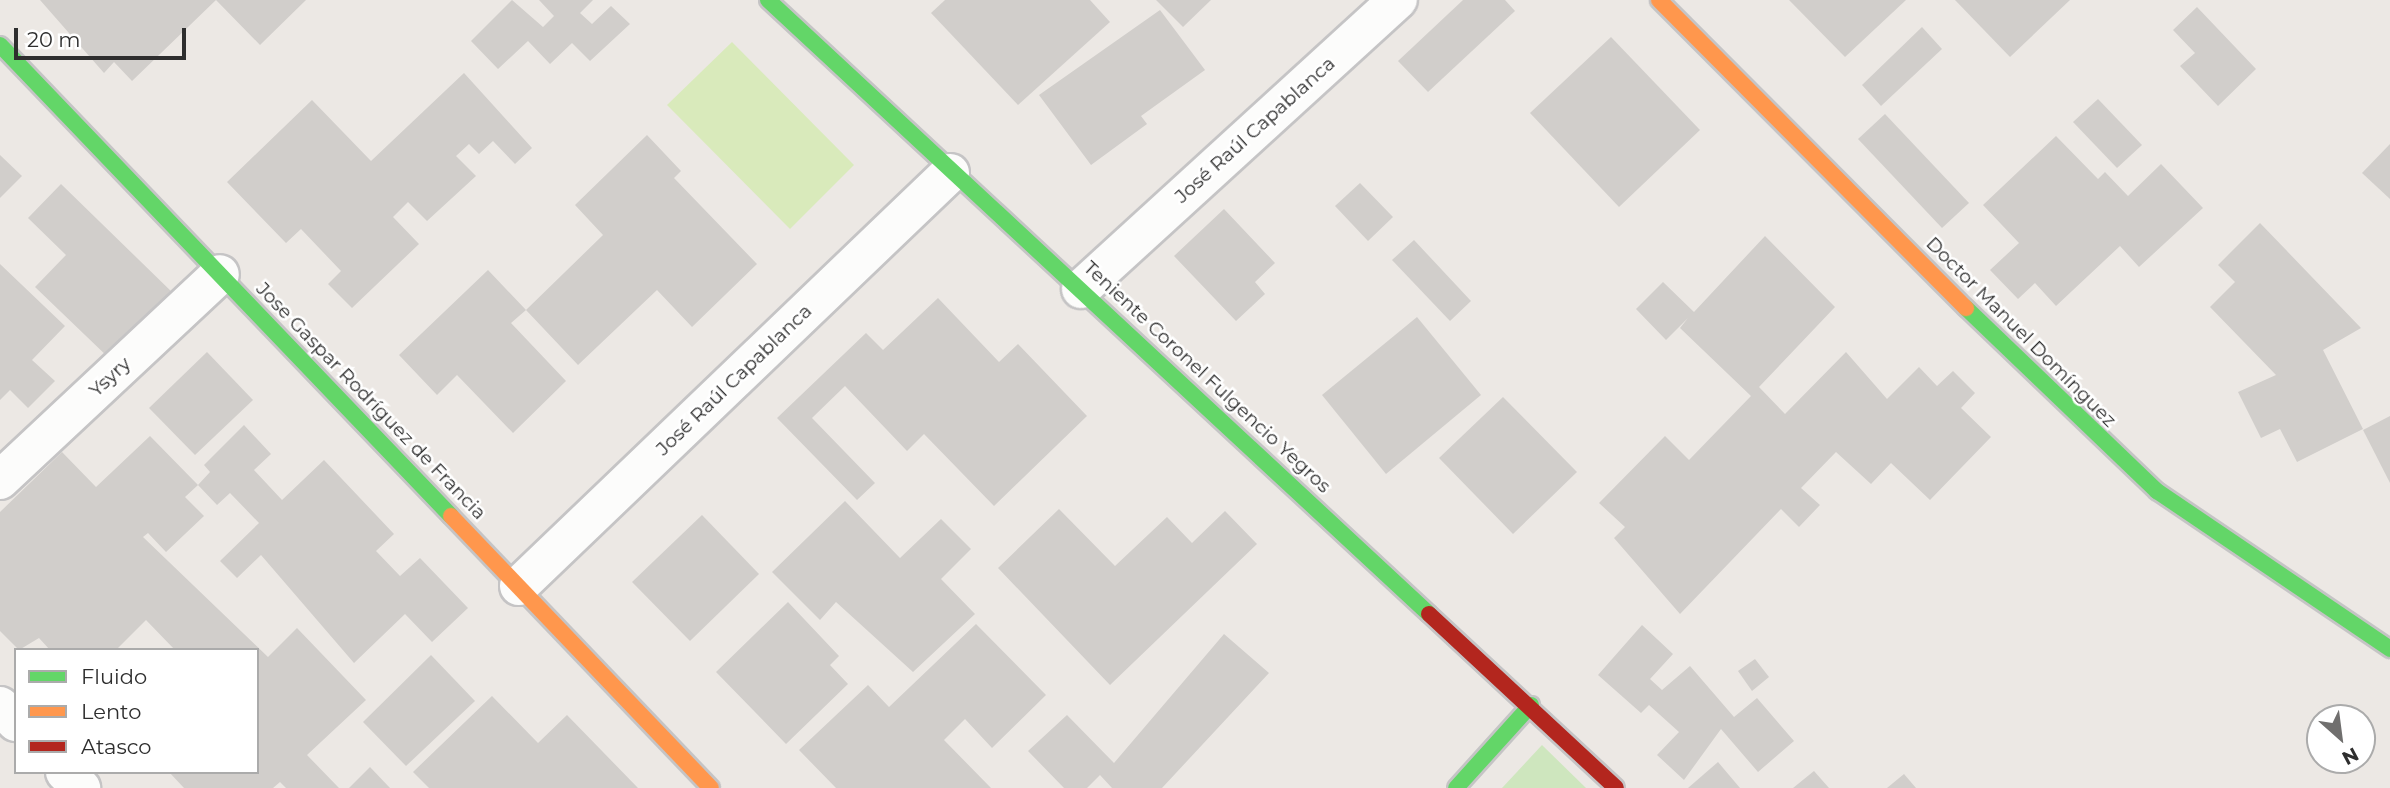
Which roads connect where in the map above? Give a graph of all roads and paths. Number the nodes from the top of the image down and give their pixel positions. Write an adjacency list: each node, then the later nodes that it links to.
1 (768, 0): 5 (street, Teniente Coronel Fulgencio Yegros)
2 (1398, 0): 7 (street, José Raúl Capablanca)
3 (1659, 0): 10 (street, Doctor Manuel Domínguez)
4 (0, 45): 6 (street, Jose Gaspar Rodríguez de Francia)
5 (950, 173): 7 (street, Teniente Coronel Fulgencio Yegros); 9 (street, José Raúl Capablanca)
6 (220, 274): 8 (street, Ysyry); 9 (street, Jose Gaspar Rodríguez de Francia)
7 (1081, 289): 11 (street, Teniente Coronel Fulgencio Yegros)
8 (0, 480)
9 (519, 586): 16 (street, Jose Gaspar Rodríguez de Francia)
10 (2390, 649)
11 (1531, 705): 17 (street); 18 (street, Teniente Coronel Fulgencio Yegros)
12 (0, 706): 13 (street)
13 (14, 720)
14 (67, 774): 15 (street)
15 (81, 788)
16 (711, 788)
17 (1456, 788)
18 (1616, 788)

